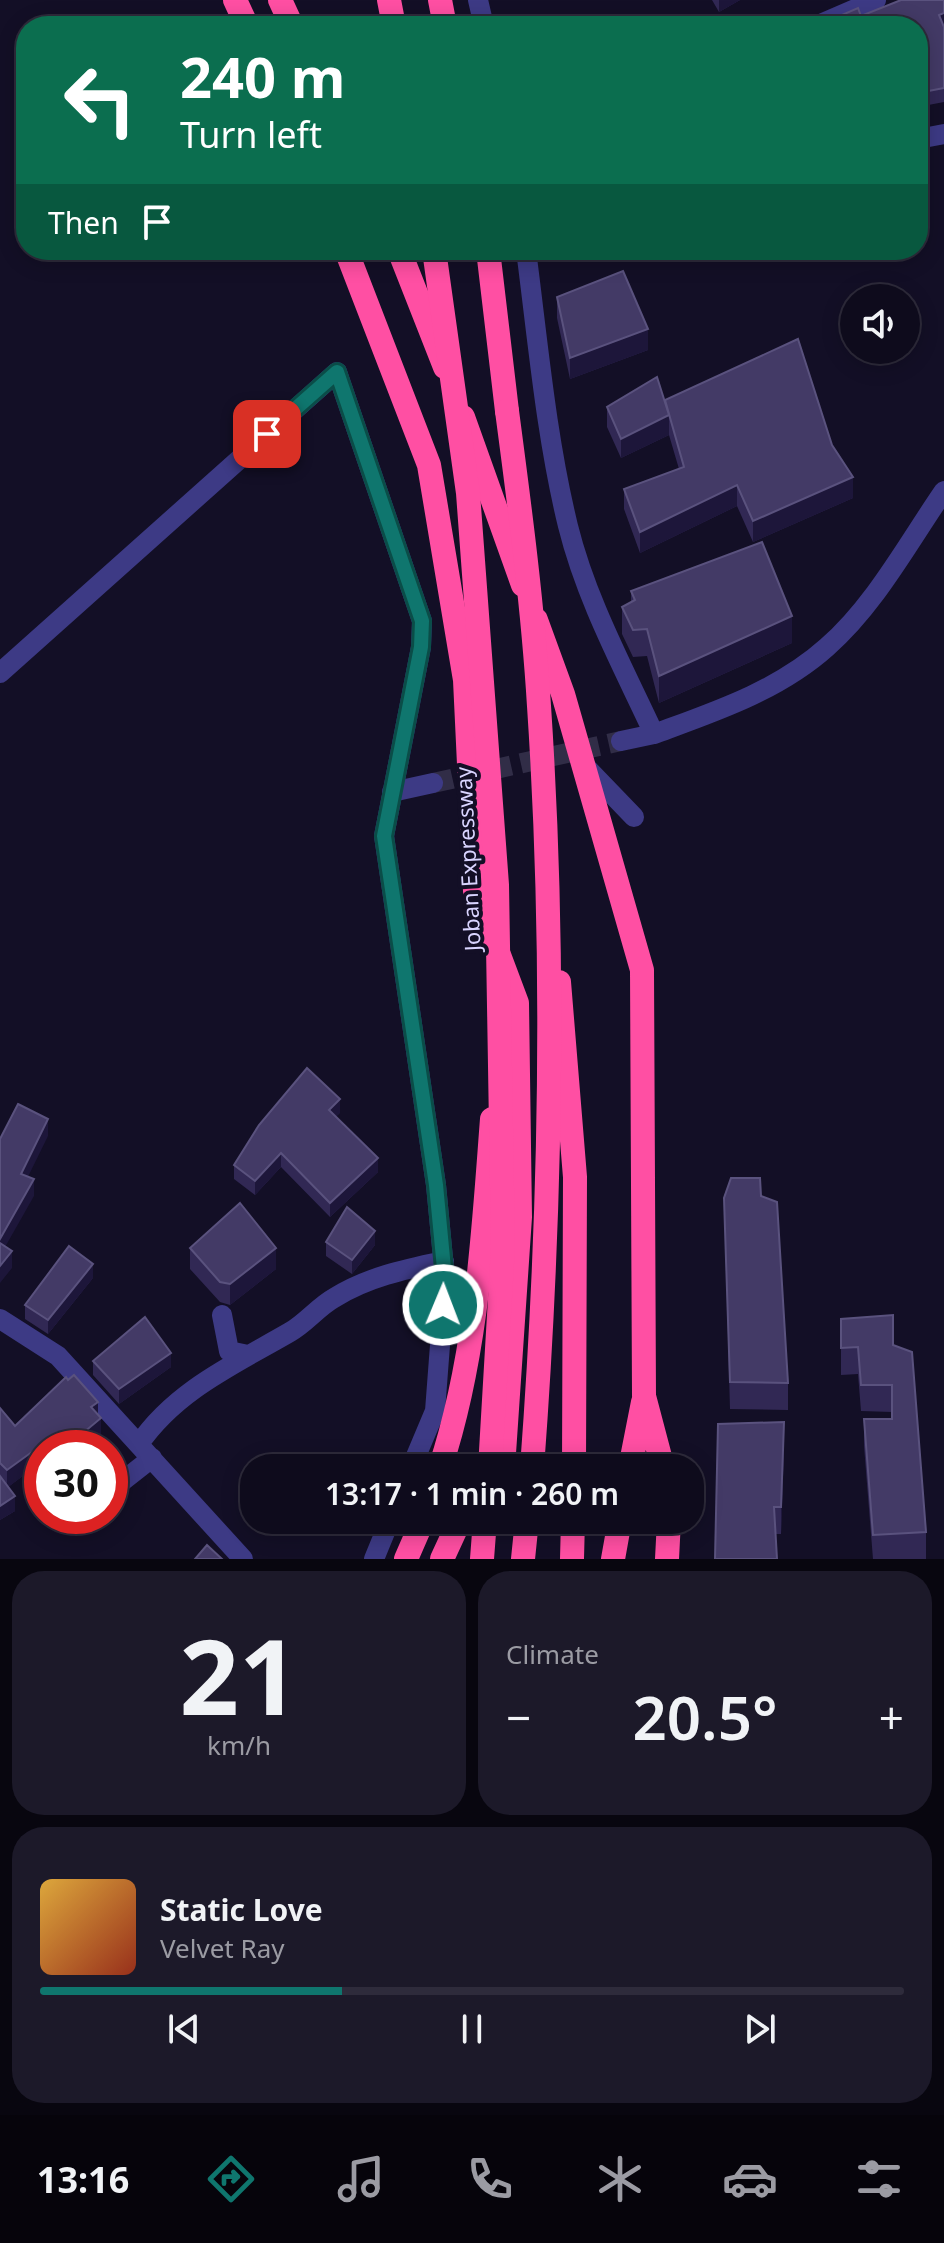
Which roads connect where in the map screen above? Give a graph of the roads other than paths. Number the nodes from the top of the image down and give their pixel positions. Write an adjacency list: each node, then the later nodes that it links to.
1 (876, 0): 2 (street)
2 (839, 16)
3 (350, 260): 23 (highway)
4 (404, 260): 12 (highway)
5 (435, 260): 17 (highway, Joban Expressway, bridge)
6 (489, 260): 16 (highway, bridge)
7 (527, 260): 10 (street)
8 (944, 491): 10 (street)
9 (0, 673): 14 (street)
10 (654, 734): 11 (street)
11 (621, 741)
12 (583, 764): 15 (street); 22 (highway)
13 (433, 783): 14 (street)
14 (392, 792): 18 (street)
15 (634, 817)
16 (547, 844): 30 (highway, bridge); 31 (highway, bridge)
17 (499, 1032): 26 (highway, bridge); 27 (highway, Joban Expressway, bridge)
18 (444, 1261): 21 (street); 25 (street)
19 (222, 1315): 21 (street)
20 (0, 1319): 24 (street)
21 (248, 1355): 24 (street)
22 (644, 1396): 32 (highway); 33 (highway)
23 (504, 1430): 28 (highway); 29 (highway)
24 (146, 1451): 34 (street); 43 (street)
25 (417, 1454)
26 (445, 1454)
27 (489, 1454)
28 (494, 1454)
29 (503, 1454)
30 (533, 1454)
31 (574, 1454)
32 (633, 1454)
33 (659, 1454)
34 (128, 1471)
35 (384, 1534): 44 (street)
36 (417, 1534): 45 (highway)
37 (454, 1534): 46 (highway)
38 (485, 1534): 47 (highway, bridge)
39 (526, 1534): 48 (highway)
40 (573, 1534): 49 (highway)
41 (617, 1534): 50 (highway)
42 (668, 1534): 51 (highway)
43 (243, 1559)
44 (374, 1559)
45 (406, 1559)
46 (442, 1559)
47 (479, 1559)
48 (523, 1559)
49 (572, 1559)
50 (613, 1559)
51 (667, 1559)

